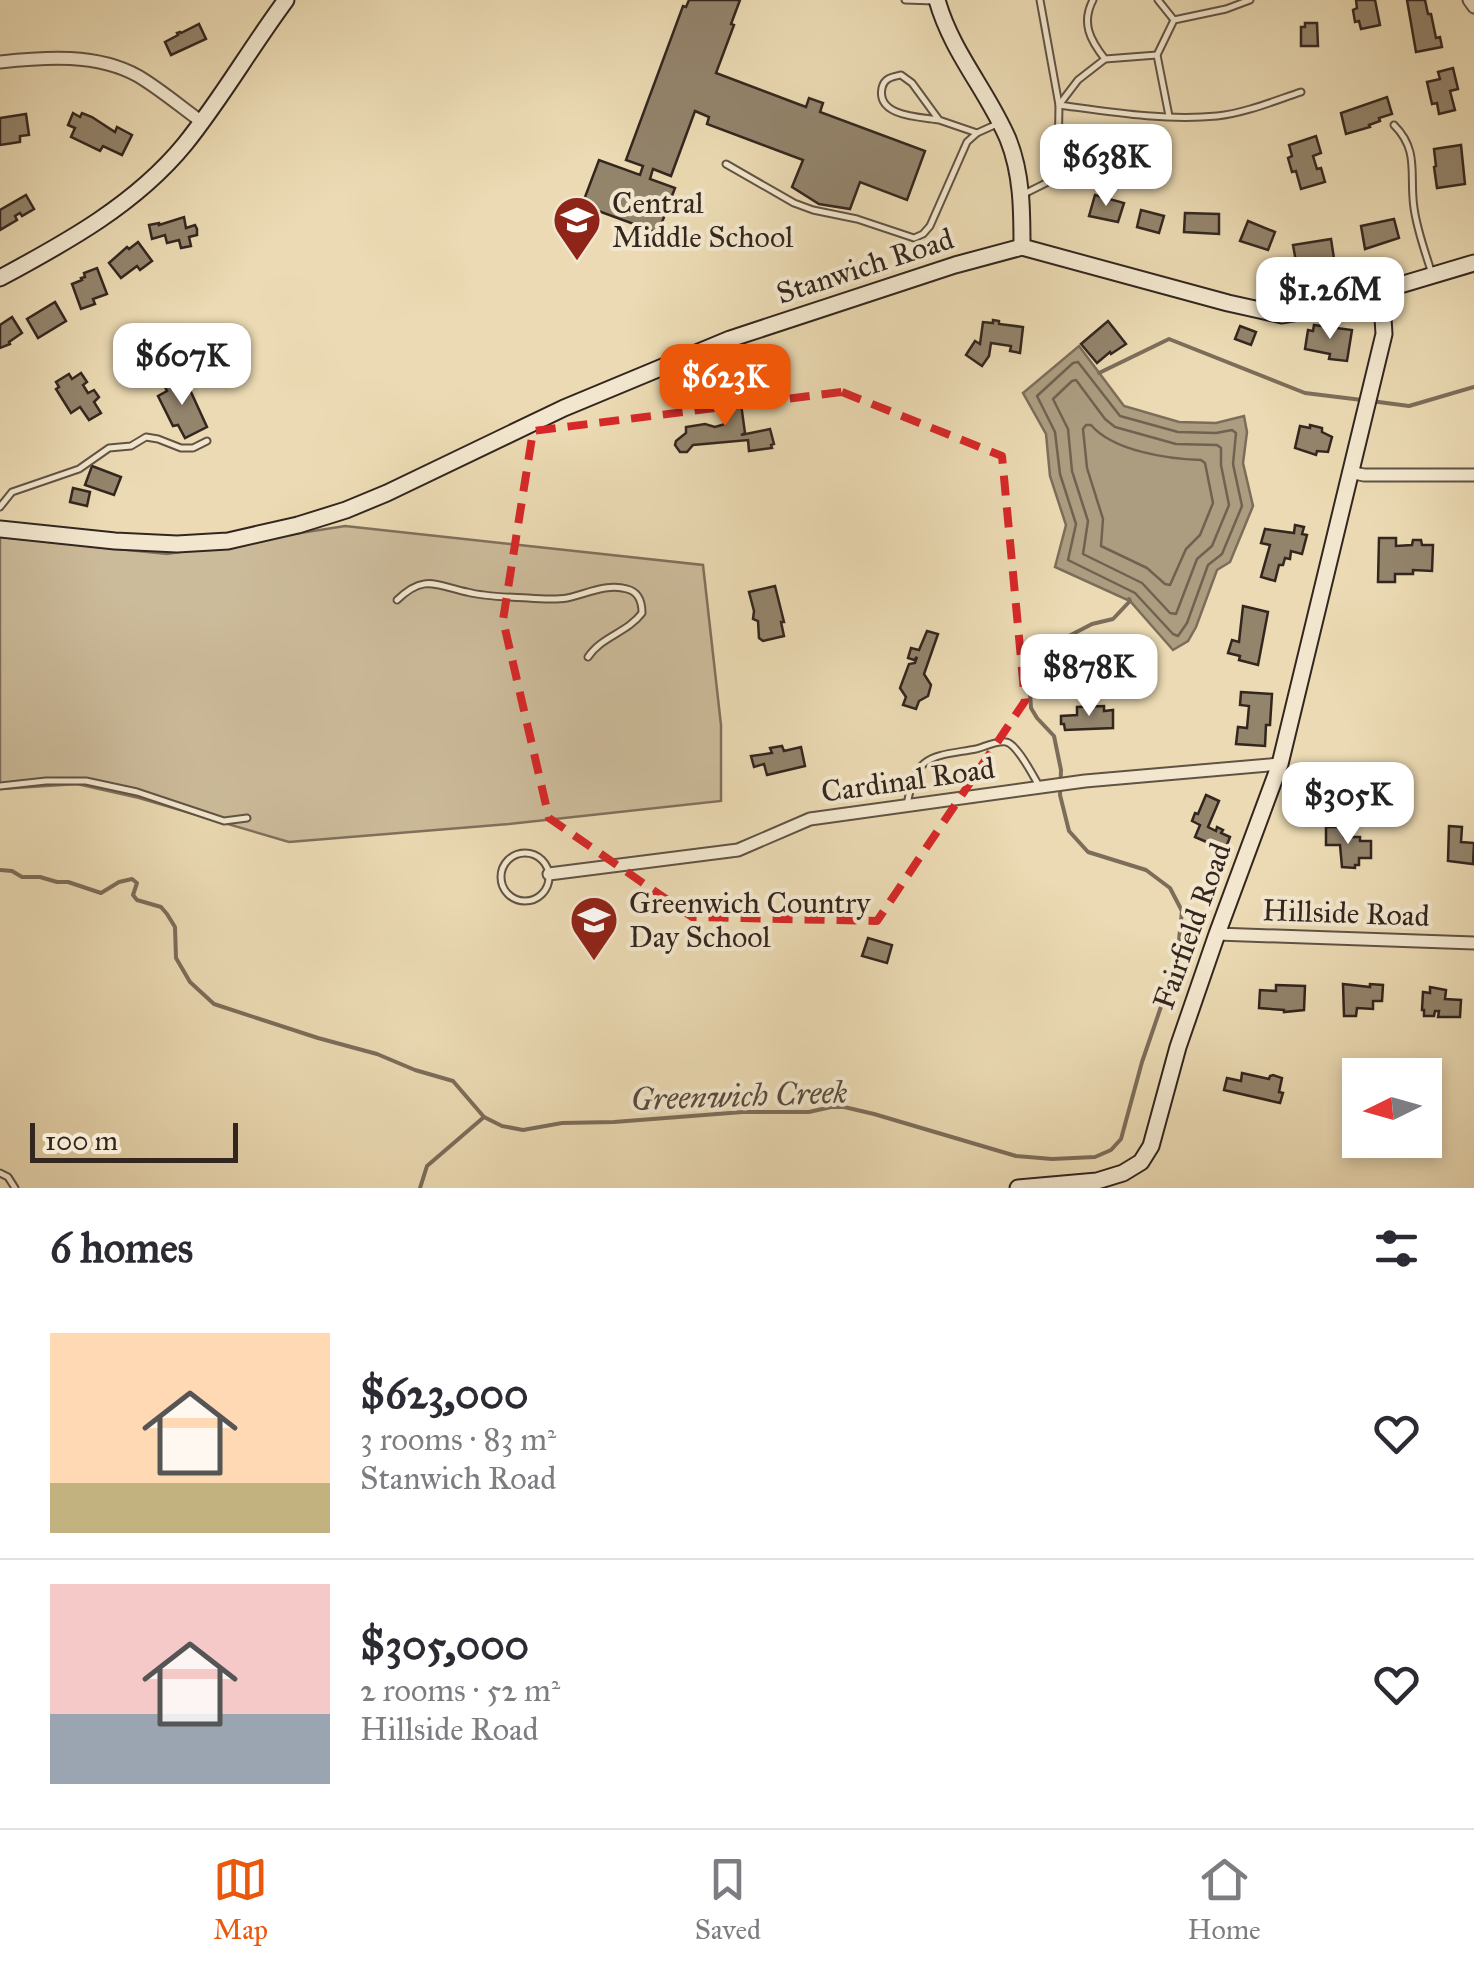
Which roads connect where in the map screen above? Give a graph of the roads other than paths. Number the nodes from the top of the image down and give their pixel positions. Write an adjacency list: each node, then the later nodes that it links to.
1 (286, 0): 18 (street)
2 (905, 0): 8 (lane)
3 (1040, 0): 15 (lane)
4 (1094, 0): 12 (lane)
5 (1158, 0): 10 (lane)
6 (1250, 0): 10 (lane)
7 (1470, 0): 9 (street)
8 (938, 1): 19 (street)
9 (1474, 7)
10 (1174, 20): 11 (lane)
11 (1157, 55): 12 (lane); 16 (lane)
12 (1105, 60): 15 (lane)
13 (0, 62): 18 (street)
14 (1301, 92): 16 (lane)
15 (1060, 105): 16 (lane); 23 (lane)
16 (1169, 117)
17 (939, 120): 17 (lane); 21 (lane)
18 (202, 122): 27 (street)
19 (1000, 122): 21 (lane); 23 (street)
20 (1394, 124): 26 (lane)
21 (976, 133): 22 (lane)
22 (726, 164)
23 (1022, 196): 24 (street)
24 (1022, 247): 28 (street, Stanwich Road); 33 (street, Stanwich Road)
25 (1474, 263): 26 (street, Stanwich Road)
26 (1432, 274): 28 (street, Stanwich Road)
27 (0, 278)
28 (1378, 291): 30 (street, Fairfield Road)
29 (207, 441): 32 (lane)
30 (1350, 472): 31 (street); 36 (street, Fairfield Road)
31 (1474, 475)
32 (0, 507)
33 (0, 528)
34 (397, 600): 35 (lane)
35 (588, 657)
36 (1280, 764): 38 (street, Cardinal Road); 42 (street, Fairfield Road)
37 (0, 786): 40 (lane)
38 (1040, 787): 39 (street, Cardinal Road); 39 (lane)
39 (907, 805): 41 (street, Cardinal Road)
40 (247, 818)
41 (549, 874): 41 (lane)
42 (1216, 934): 43 (street, Hillside Road); 46 (street, Fairfield Road)
43 (1474, 943)
44 (0, 1174): 45 (lane)
45 (14, 1188)
46 (1018, 1188)

